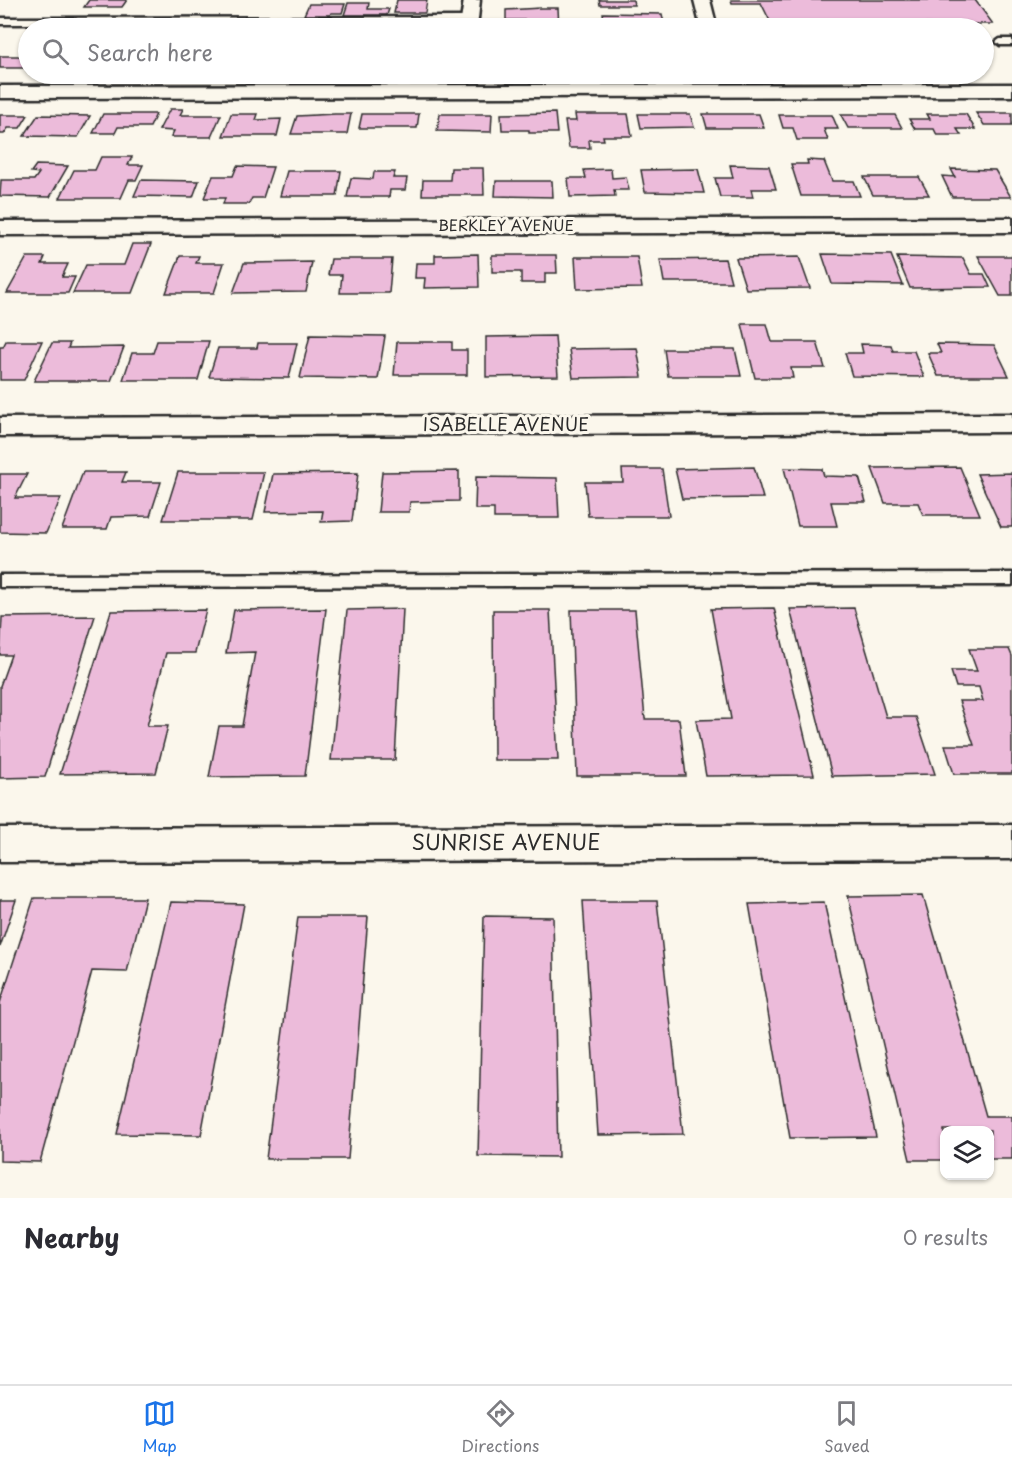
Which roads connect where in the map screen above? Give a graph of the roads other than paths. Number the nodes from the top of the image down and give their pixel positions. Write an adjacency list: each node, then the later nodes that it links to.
1 (472, 0): 3 (street)
2 (702, 0): 4 (street)
3 (470, 18)
4 (706, 18)
5 (0, 21): 6 (lane)
6 (18, 21)
7 (1000, 42): 8 (lane)
8 (1012, 42)
9 (370, 84): 12 (street)
10 (794, 84): 11 (street)
11 (1012, 90)
12 (0, 92)
13 (1012, 225): 14 (street, BERKLEY AVENUE)
14 (0, 228)
15 (1012, 423): 16 (street, ISABELLE AVENUE)
16 (0, 427)
17 (1012, 579): 18 (lane)
18 (0, 581)
19 (1012, 842): 20 (street, SUNRISE AVENUE)
20 (0, 845)

